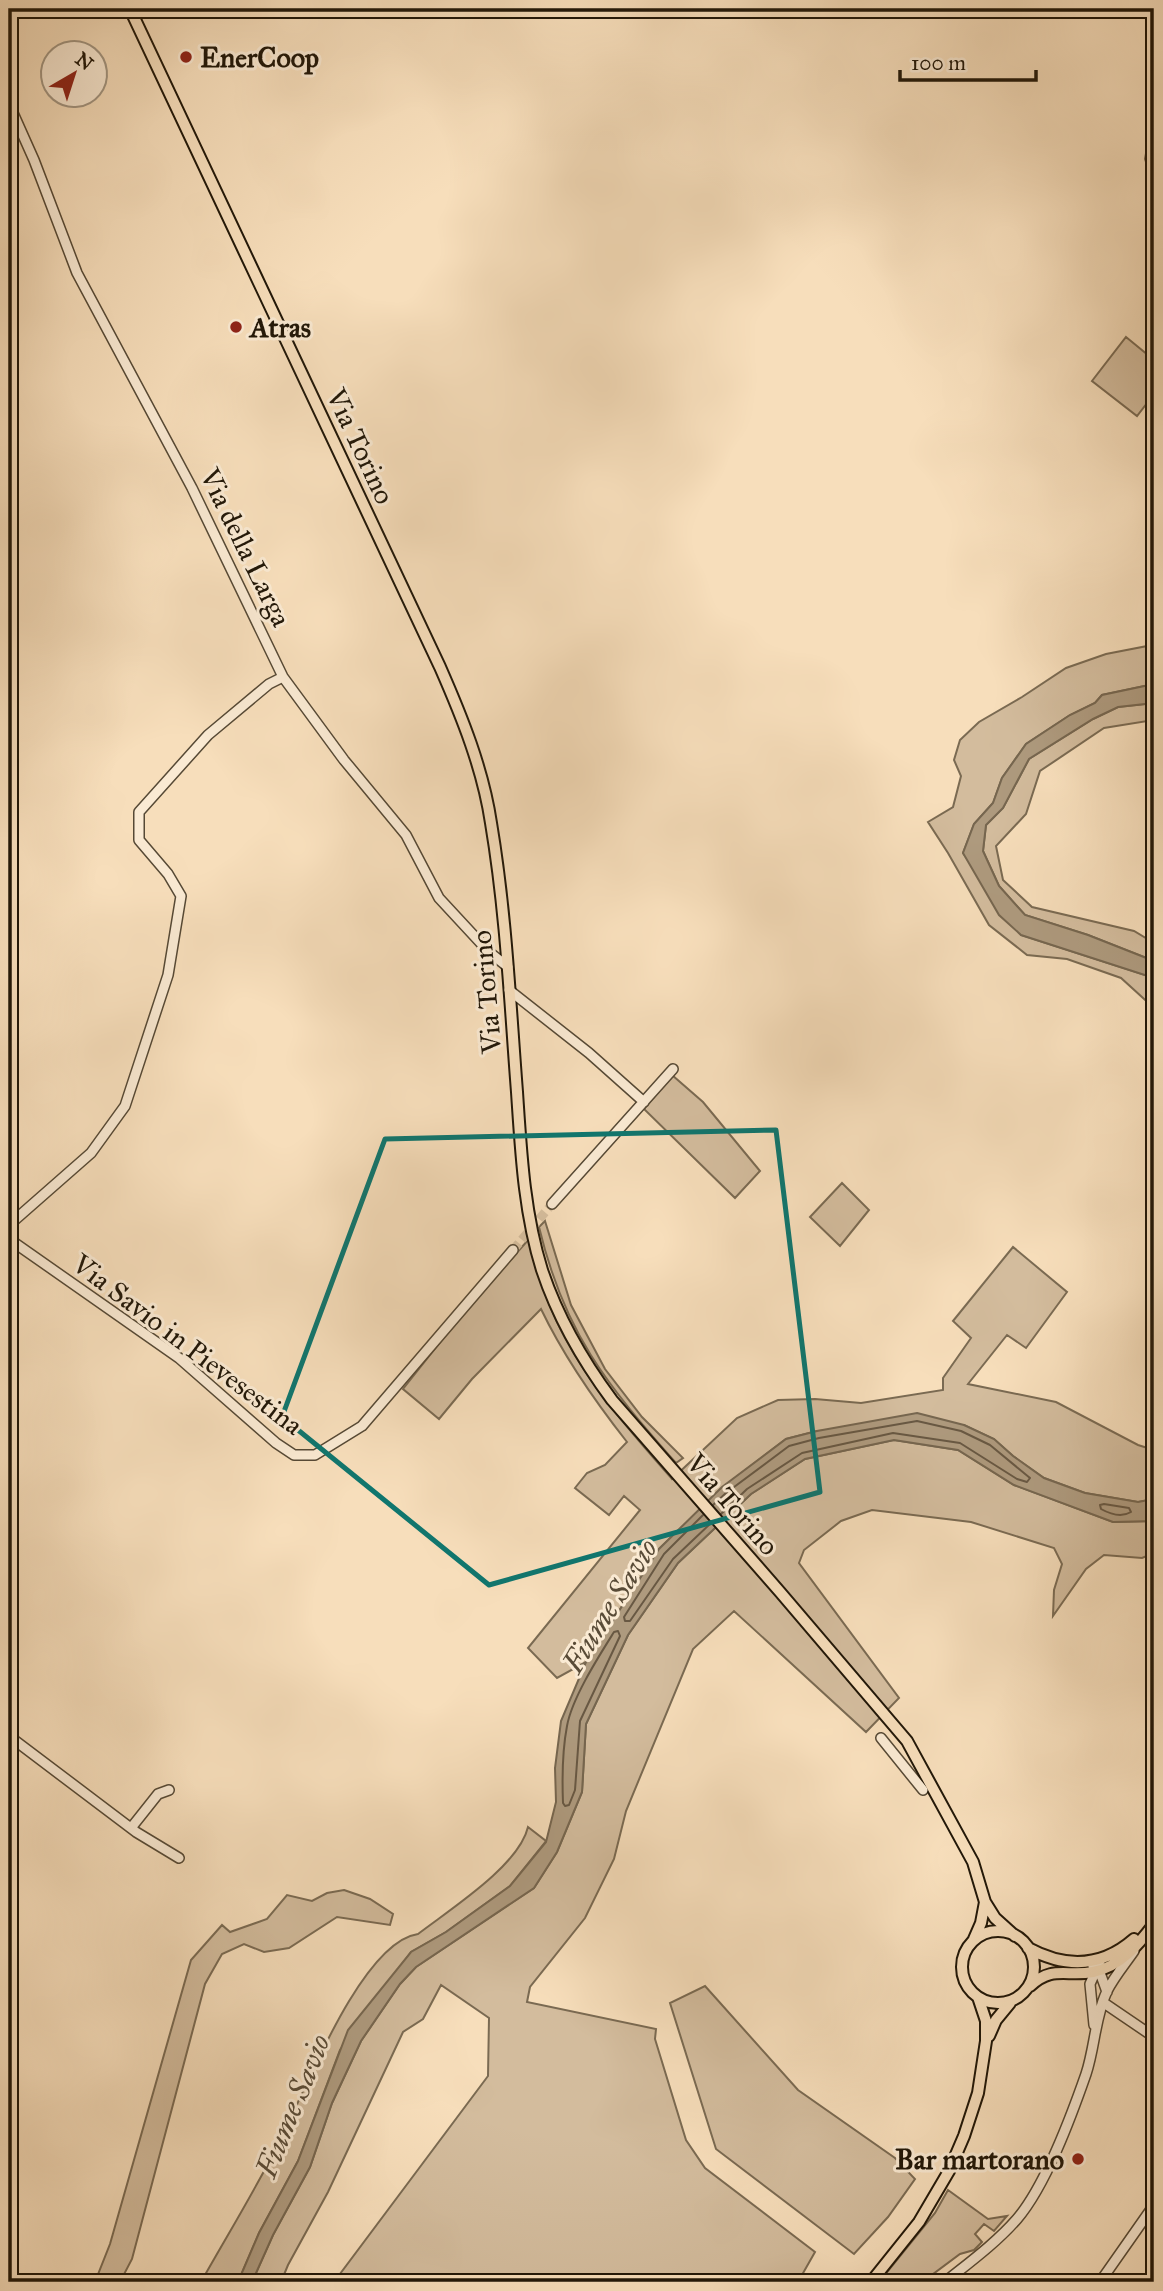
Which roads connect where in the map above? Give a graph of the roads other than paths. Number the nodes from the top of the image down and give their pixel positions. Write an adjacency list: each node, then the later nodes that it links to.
1 (130, 9): 4 (main road, Via Torino)
2 (9, 104): 3 (street, Via della Larga)
3 (283, 677): 4 (street, Via della Larga); 9 (street)
4 (508, 967): 5 (main road, Via Torino)
5 (509, 990): 7 (street); 15 (main road, Via Torino)
6 (673, 1069): 7 (street)
7 (644, 1102): 8 (street)
8 (551, 1204)
9 (9, 1225)
10 (9, 1239): 11 (street, Via Savio in Pievesestina)
11 (513, 1250)
12 (9, 1735): 18 (street)
13 (881, 1738): 14 (street)
14 (904, 1764): 15 (street); 17 (street)
15 (923, 1770): 20 (main road, Via Torino)
16 (169, 1790): 18 (street)
17 (923, 1790)
18 (131, 1828): 19 (street)
19 (179, 1858)
20 (985, 1902): 22 (main road, Via Torino); 23 (main road)
21 (1154, 1923): 24 (main road); 26 (main road)
22 (1015, 1936): 23 (main road); 25 (main road)
23 (974, 1940): 31 (main road)
24 (1139, 1944): 26 (main road); 29 (street)
25 (1028, 1948): 26 (main road); 28 (main road)
26 (1095, 1966): 27 (main road); 29 (street); 30 (street)
27 (1074, 1973): 28 (main road); 30 (street)
28 (1027, 1988): 32 (main road)
29 (1107, 1992): 33 (street)
30 (1090, 1994): 34 (street)
31 (978, 1997): 32 (main road); 36 (main road)
32 (1013, 2000): 36 (main road)
33 (1104, 2003): 34 (street); 35 (street)
34 (1094, 2031): 39 (street)
35 (1154, 2038)
36 (986, 2041): 38 (main road)
37 (1154, 2205): 40 (street)
38 (871, 2282)
39 (945, 2282)
40 (1100, 2282)

